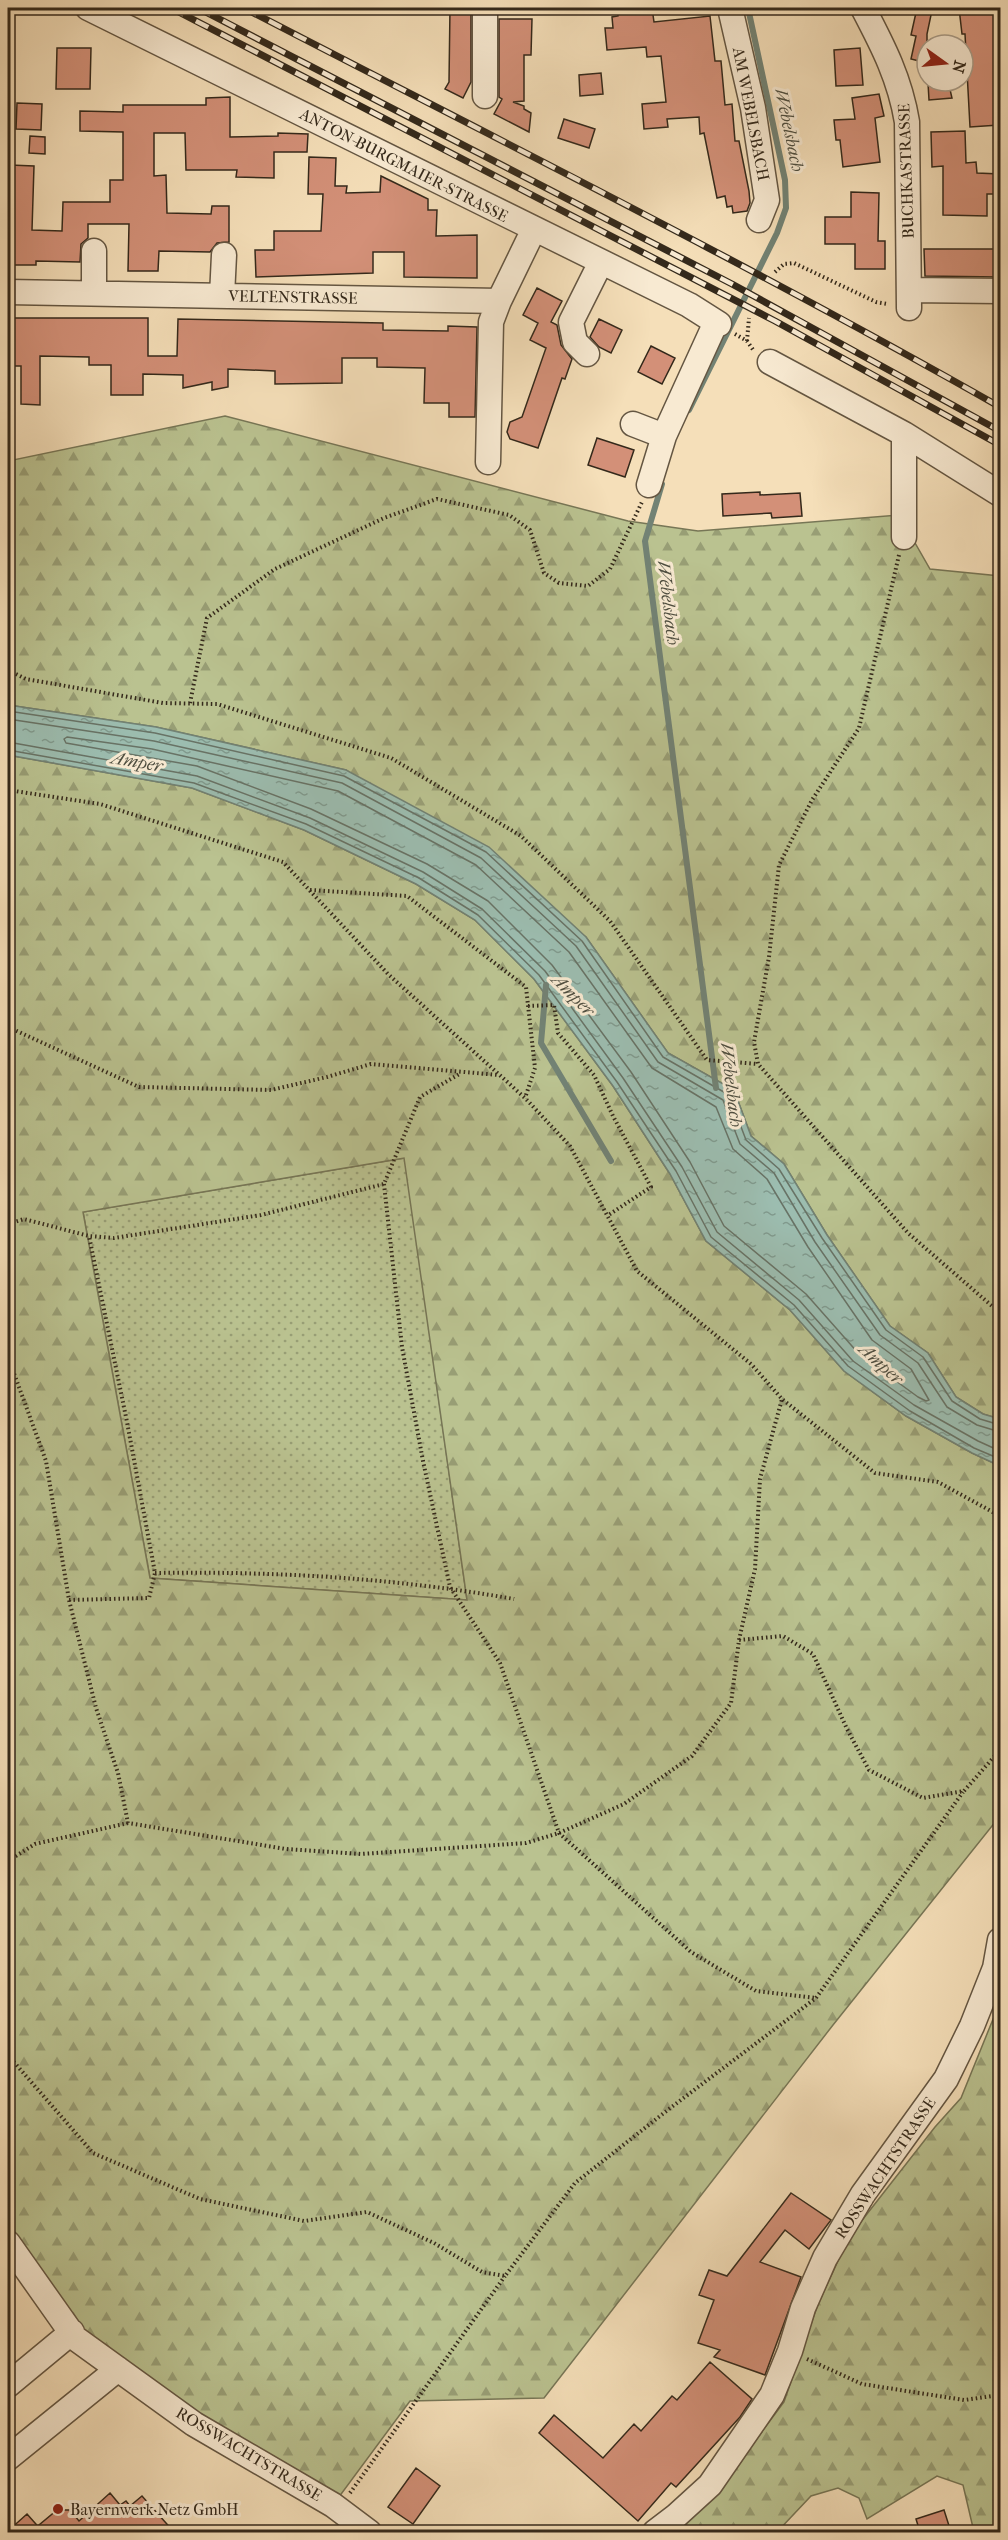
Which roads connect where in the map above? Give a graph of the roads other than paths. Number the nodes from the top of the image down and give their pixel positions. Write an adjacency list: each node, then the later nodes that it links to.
1 (88, 8): 7 (street, ANTON-BURGMAIER-STRASSE)
2 (485, 8): 5 (street)
3 (730, 8): 6 (street, AM WEBELSBACH)
4 (863, 8): 11 (street, BUCHKASTRASSE)
5 (486, 96)
6 (759, 220)
7 (534, 230): 10 (street, ANTON-BURGMAIER-STRASSE); 15 (street)
8 (94, 251): 13 (street)
9 (224, 255): 14 (street)
10 (601, 262): 16 (street); 20 (street, ANTON-BURGMAIER-STRASSE)
11 (1000, 291)
12 (8, 292): 13 (street, VELTENSTRASSE)
13 (94, 293): 14 (street, VELTENSTRASSE)
14 (222, 296): 15 (street, VELTENSTRASSE)
15 (499, 301): 21 (street)
16 (587, 354)
17 (770, 362): 19 (street)
18 (633, 424): 20 (street)
19 (903, 434): 23 (street); 24 (street)
20 (664, 436): 22 (street)
21 (488, 462)
22 (650, 485)
23 (1000, 494)
24 (904, 537)
25 (1000, 1940): 32 (street, ROSSWACHTSTRASSE)
26 (8, 2243): 27 (street, ROSSWACHTSTRASSE)
27 (72, 2332): 28 (street, ROSSWACHTSTRASSE); 29 (street)
28 (118, 2369): 30 (street); 31 (street, ROSSWACHTSTRASSE)
29 (8, 2385)
30 (8, 2458)
31 (369, 2532)
32 (655, 2532)

